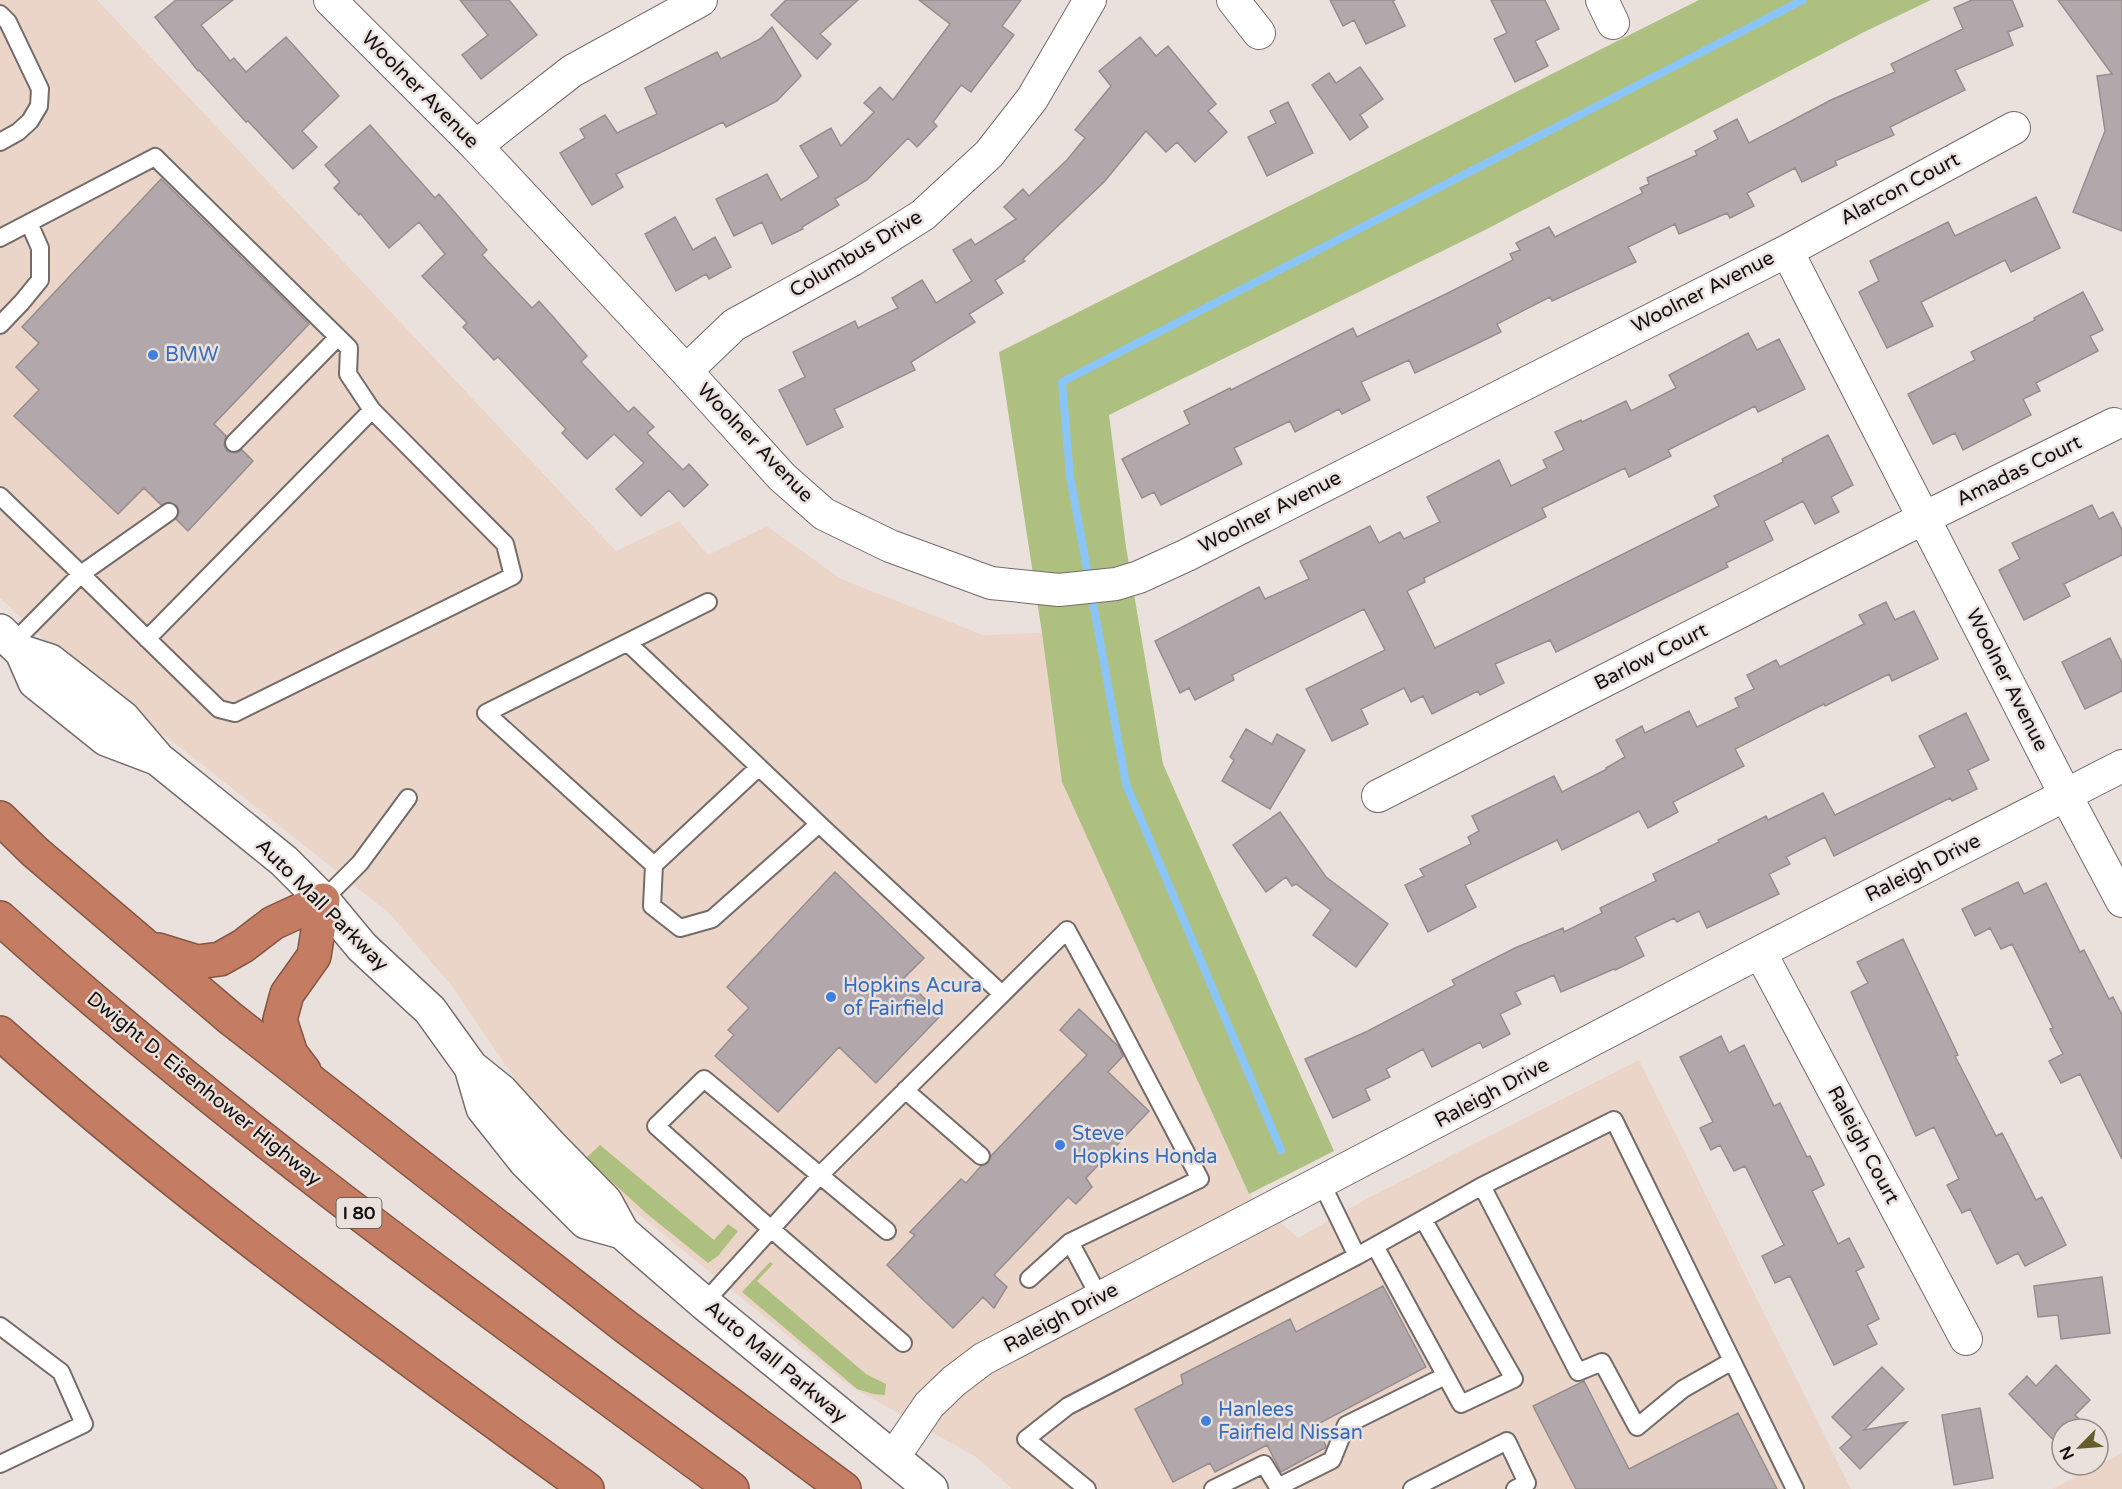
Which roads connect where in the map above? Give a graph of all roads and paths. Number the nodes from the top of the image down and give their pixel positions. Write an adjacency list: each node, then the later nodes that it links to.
1 (330, 0): 9 (street, Woolner Avenue)
2 (701, 0): 9 (street)
3 (1090, 0): 15 (street, Columbus Drive)
4 (1233, 0): 6 (street)
5 (0, 14): 8 (lane)
6 (1259, 33)
7 (2013, 128): 12 (street, Alarcon Court)
8 (0, 142)
9 (476, 146): 15 (street, Woolner Avenue)
10 (29, 223): 11 (lane); 13 (lane); 14 (lane)
11 (0, 238)
12 (1787, 251): 15 (street, Woolner Avenue); 21 (street, Woolner Avenue)
13 (0, 325)
14 (338, 337): 16 (lane); 18 (lane)
15 (686, 371)
16 (372, 410): 24 (lane); 24 (lane)
17 (2114, 424): 21 (street, Amadas Court)
18 (234, 443)
19 (0, 496): 22 (lane)
20 (169, 512): 22 (lane)
21 (1924, 518): 29 (street, Woolner Avenue); 30 (street, Barlow Court)
22 (81, 574): 24 (lane); 25 (lane)
23 (708, 603): 26 (lane)
24 (147, 639)
25 (12, 642): 35 (street, Auto Mall Parkway)
26 (628, 642): 28 (lane); 34 (lane)
27 (2122, 766): 29 (street, Raleigh Drive)
28 (759, 767): 33 (lane); 34 (lane)
29 (2065, 794): 36 (street, Woolner Avenue); 39 (street, Raleigh Drive)
30 (1378, 796)
31 (408, 798): 35 (lane)
32 (0, 818): 38 (highway)
33 (819, 824): 34 (lane); 40 (lane)
34 (654, 865)
35 (323, 900): 38 (highway); 42 (highway); 56 (street, Auto Mall Parkway)
36 (2122, 901)
37 (0, 918): 65 (highway, Dwight D. Eisenhower Highway / I 80)
38 (144, 946): 42 (highway)
39 (1760, 952): 46 (street, Raleigh Drive); 58 (street, Raleigh Court)
40 (1002, 994): 43 (lane); 51 (lane)
41 (0, 1033): 64 (highway)
42 (315, 1084): 66 (highway)
43 (905, 1090): 44 (lane); 45 (lane)
44 (981, 1156)
45 (820, 1175): 49 (lane); 49 (lane); 50 (lane)
46 (1321, 1182): 53 (lane); 55 (street, Raleigh Drive)
47 (1482, 1186): 48 (lane); 60 (lane); 60 (lane)
48 (1423, 1219): 52 (lane); 61 (lane)
49 (771, 1229): 56 (lane); 59 (lane)
50 (886, 1230)
51 (1070, 1242): 54 (lane); 55 (lane)
52 (1375, 1246): 53 (lane); 61 (lane)
53 (1357, 1256): 68 (lane)
54 (1029, 1279)
55 (1100, 1298): 62 (street, Raleigh Drive)
56 (704, 1303): 62 (street, Auto Mall Parkway)
57 (0, 1326): 63 (lane)
58 (1966, 1339)
59 (903, 1343)
60 (1732, 1360): 72 (lane)
61 (1445, 1376): 69 (lane)
62 (893, 1458): 67 (street, Auto Mall Parkway)
63 (0, 1464)
64 (587, 1489)
65 (732, 1489)
66 (844, 1489)
67 (931, 1489)
68 (1087, 1489)
69 (1213, 1489)
70 (1412, 1489): 71 (lane)
71 (1515, 1489)
72 (1795, 1489)

